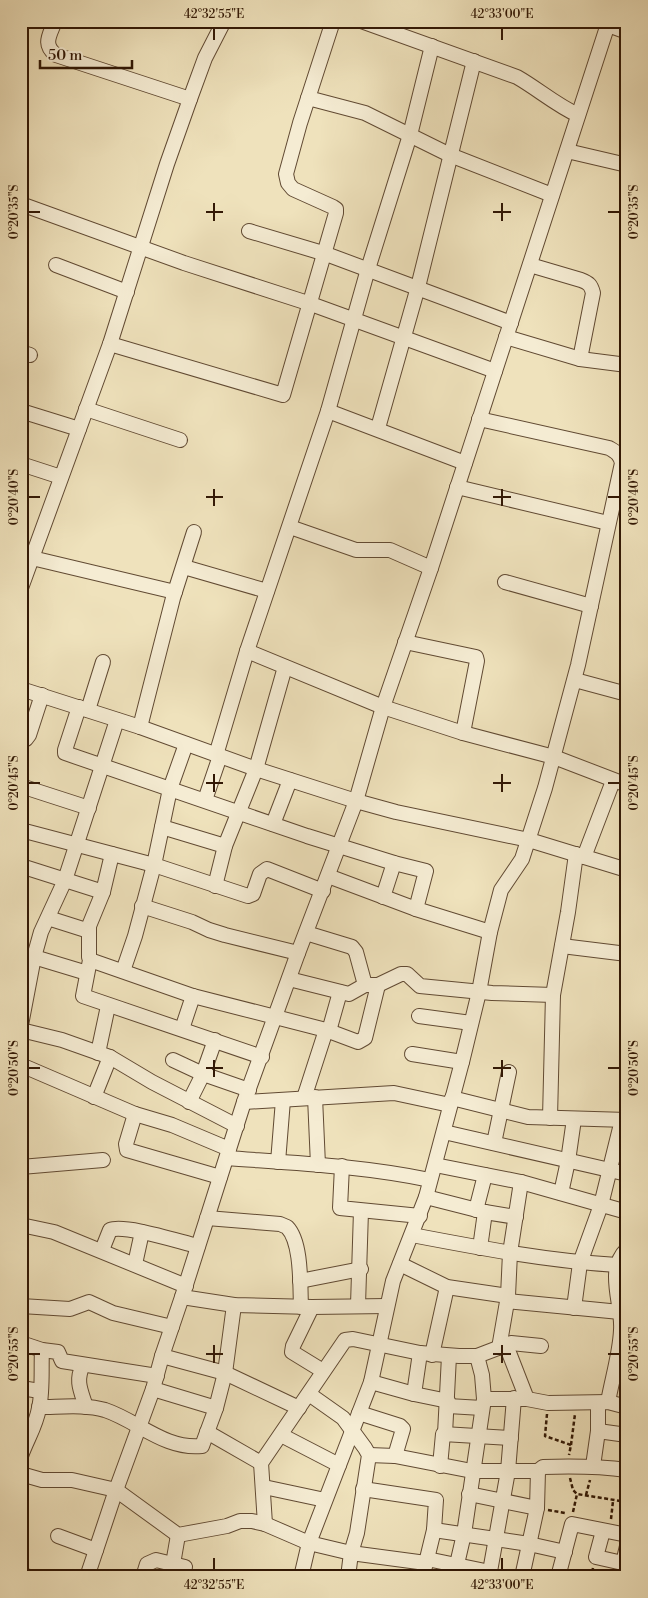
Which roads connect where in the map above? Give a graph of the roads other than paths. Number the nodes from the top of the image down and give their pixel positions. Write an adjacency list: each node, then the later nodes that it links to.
1 (54, 21): 11 (street)
2 (224, 21): 11 (street)
3 (333, 21): 10 (street)
4 (361, 21): 6 (street)
5 (608, 23): 7 (street); 12 (street)
6 (395, 27): 8 (street)
7 (627, 32)
8 (432, 46): 9 (street); 13 (street)
9 (474, 61): 12 (street); 15 (street)
10 (308, 98): 13 (street); 21 (street)
11 (190, 99): 20 (street)
12 (578, 115): 14 (street)
13 (410, 135): 15 (street); 24 (street)
14 (567, 151): 16 (street); 17 (street)
15 (450, 155): 17 (street); 25 (street)
16 (627, 165)
17 (552, 195): 23 (street)
18 (21, 204): 20 (street)
19 (249, 231): 21 (street)
20 (142, 247): 26 (street); 27 (street)
21 (326, 254): 24 (street); 27 (street)
22 (56, 265): 26 (street)
23 (530, 265): 29 (street); 33 (street)
24 (368, 270): 25 (street); 28 (street)
25 (418, 287): 29 (street); 30 (street)
26 (127, 292): 32 (street)
27 (311, 304): 28 (street); 32 (street)
28 (354, 319): 30 (street); 37 (street)
29 (510, 323): 31 (street)
30 (402, 337): 35 (street); 40 (street)
31 (506, 337): 33 (street); 35 (street)
32 (110, 344): 36 (street)
33 (580, 358): 34 (street)
34 (627, 365)
35 (495, 371): 39 (street)
36 (86, 409): 41 (street); 42 (street)
37 (328, 410): 40 (street); 48 (street)
38 (21, 411): 41 (street)
39 (479, 418): 43 (street); 47 (street)
40 (378, 428): 43 (street)
41 (79, 429): 45 (street)
42 (180, 440)
43 (465, 463): 46 (street)
44 (21, 464): 45 (street)
45 (60, 477): 50 (street)
46 (457, 487): 47 (street); 52 (street)
47 (608, 523): 57 (street)
48 (290, 527): 52 (street); 55 (street)
49 (194, 532): 51 (street)
50 (32, 558): 54 (street); 56 (street)
51 (184, 567): 55 (street); 56 (street)
52 (431, 568): 58 (street)
53 (505, 582): 57 (street)
54 (22, 584)
55 (267, 591): 59 (street)
56 (175, 592): 69 (street)
57 (591, 606): 62 (street)
58 (404, 642): 66 (street); 70 (street)
59 (247, 652): 61 (street); 73 (street)
60 (103, 662): 67 (street)
61 (285, 667): 66 (street); 76 (street)
62 (575, 680): 64 (street); 74 (street)
63 (21, 688): 65 (street)
64 (627, 694)
65 (42, 695): 67 (street); 71 (street)
66 (383, 707): 70 (street); 82 (street)
67 (84, 708): 68 (street); 75 (street)
68 (117, 720): 69 (street); 75 (street)
69 (140, 727): 72 (street)
70 (463, 733): 74 (street)
71 (21, 739)
72 (186, 744): 73 (street); 80 (street)
73 (218, 755): 76 (street); 81 (street)
74 (554, 757): 78 (street); 88 (street)
75 (103, 767): 80 (street); 83 (street)
76 (256, 769): 77 (street); 84 (street)
77 (290, 780): 82 (street); 85 (street)
78 (620, 783): 93 (street)
79 (21, 786): 83 (street)
80 (170, 789): 81 (street); 86 (street)
81 (205, 800): 84 (street)
82 (356, 801): 88 (street); 91 (street)
83 (89, 808): 89 (street)
84 (238, 812): 85 (street); 90 (street)
85 (273, 824): 91 (street)
86 (162, 828): 90 (street); 95 (street)
87 (21, 830): 89 (street)
88 (529, 840): 93 (street); 108 (street)
89 (77, 846): 92 (street); 99 (street)
90 (225, 846): 100 (street)
91 (338, 846): 94 (street); 98 (street)
92 (112, 854): 95 (street); 102 (street)
93 (580, 855): 97 (street); 110 (street)
94 (394, 864): 103 (street); 105 (street)
95 (154, 865): 100 (street); 104 (street)
96 (21, 866): 99 (street)
97 (627, 870)
98 (328, 876): 101 (street); 103 (street)
99 (65, 880): 102 (street); 106 (street)
100 (215, 886): 101 (street)
101 (323, 891): 109 (street)
102 (103, 892): 107 (street)
103 (383, 897): 105 (street)
104 (142, 906): 111 (street); 115 (street)
105 (416, 909): 108 (street)
106 (48, 918): 107 (street); 113 (street)
107 (89, 931): 114 (street)
108 (490, 932): 120 (street)
109 (306, 933): 111 (street); 118 (street)
110 (562, 946): 112 (street); 121 (street)
111 (298, 953): 116 (street)
112 (627, 954)
113 (34, 957): 114 (street); 117 (street)
114 (89, 967): 115 (street); 124 (street)
115 (123, 971): 122 (street)
116 (289, 979): 119 (street); 125 (street)
117 (25, 983): 123 (street)
118 (372, 985): 119 (street); 120 (street); 131 (street)
119 (340, 992): 131 (street)
120 (479, 992): 121 (street); 127 (street)
121 (553, 995): 149 (street)
122 (193, 996): 125 (street); 129 (street)
123 (23, 1000): 128 (street)
124 (108, 1006): 129 (street); 134 (street)
125 (276, 1016): 131 (street); 135 (street)
126 (419, 1016): 127 (street)
127 (471, 1023): 137 (street)
128 (21, 1025)
129 (182, 1029): 132 (street)
130 (21, 1030): 134 (street)
131 (328, 1030): 143 (street)
132 (215, 1040): 135 (street); 140 (street)
133 (412, 1054): 137 (street)
134 (104, 1055): 142 (street); 146 (street)
135 (262, 1057): 141 (street)
136 (173, 1060): 140 (street)
137 (462, 1062): 145 (street)
138 (21, 1065): 142 (street)
139 (509, 1072): 147 (street)
140 (203, 1074): 141 (street); 146 (street)
141 (247, 1096): 144 (street); 152 (street)
142 (94, 1097): 148 (street)
143 (309, 1098): 144 (street); 145 (street); 159 (street)
144 (283, 1100): 158 (street)
145 (451, 1101): 147 (street); 153 (street)
146 (189, 1102): 152 (street)
147 (500, 1111): 149 (street); 154 (street)
148 (135, 1114): 155 (street); 166 (street)
149 (550, 1118): 150 (street)
150 (574, 1119): 151 (street); 157 (street)
151 (625, 1120): 163 (street)
152 (237, 1126): 155 (street)
153 (444, 1132): 154 (street); 160 (street)
154 (494, 1144): 157 (street)
155 (228, 1153): 158 (street); 166 (street)
156 (103, 1160): 162 (street)
157 (568, 1161): 163 (street); 169 (street)
158 (278, 1162): 159 (street)
159 (318, 1165): 161 (street)
160 (435, 1165): 165 (street); 167 (street)
161 (342, 1166): 167 (street); 172 (street)
162 (21, 1167)
163 (610, 1170): 164 (street); 171 (street)
164 (627, 1174)
165 (485, 1175): 168 (street); 173 (street)
166 (220, 1177): 177 (street)
167 (430, 1180): 170 (street)
168 (521, 1182): 169 (street); 176 (street)
169 (561, 1193): 171 (street)
170 (426, 1197): 173 (street); 175 (street)
171 (601, 1205): 174 (street); 186 (street)
172 (362, 1211): 175 (street); 190 (street)
173 (481, 1211): 176 (street); 182 (street)
174 (627, 1212)
175 (420, 1216): 180 (street)
176 (516, 1217): 185 (street)
177 (207, 1218): 181 (street); 191 (street)
178 (21, 1225): 184 (street)
179 (142, 1232): 181 (street); 184 (street); 187 (street)
180 (412, 1235): 182 (street); 188 (street)
181 (198, 1246): 193 (street)
182 (480, 1248): 185 (street)
183 (627, 1249): 189 (street)
184 (102, 1250): 187 (street)
185 (510, 1253): 186 (street); 194 (street)
186 (580, 1263): 189 (street); 200 (street)
187 (135, 1264): 193 (street)
188 (400, 1264): 192 (street); 198 (street)
189 (617, 1265): 201 (street)
190 (361, 1269): 191 (street); 196 (street)
191 (300, 1281): 199 (street)
192 (447, 1286): 194 (street); 208 (street)
193 (184, 1292): 195 (street); 202 (street)
194 (508, 1299): 200 (street); 206 (street)
195 (234, 1305): 199 (street); 214 (street)
196 (358, 1305): 198 (street); 199 (street)
197 (21, 1306): 202 (street)
198 (387, 1306): 204 (street)
199 (307, 1307): 213 (street)
200 (574, 1308): 201 (street)
201 (620, 1312): 222 (street)
202 (172, 1327): 209 (street)
203 (21, 1342): 207 (street)
204 (380, 1344): 208 (street); 213 (street); 215 (street)
205 (541, 1346): 206 (street)
206 (502, 1347): 211 (street); 221 (street)
207 (42, 1350): 212 (street); 218 (street)
208 (426, 1354): 210 (street); 220 (street)
209 (162, 1356): 214 (street); 216 (street)
210 (449, 1356): 211 (street); 224 (street)
211 (477, 1356): 223 (street)
212 (83, 1365): 216 (street); 227 (street)
213 (323, 1371): 219 (street)
214 (225, 1373): 228 (street); 229 (street)
215 (371, 1382): 220 (street); 230 (street)
216 (155, 1383): 228 (street); 231 (street)
217 (21, 1388): 218 (street)
218 (40, 1391): 225 (street)
219 (309, 1394): 229 (street); 232 (street)
220 (414, 1394): 224 (street)
221 (520, 1399): 222 (street); 223 (street); 239 (street)
222 (603, 1402): 226 (street); 233 (street)
223 (483, 1403): 224 (street); 238 (street)
224 (448, 1404): 235 (street)
225 (39, 1407): 227 (street); 241 (street)
226 (627, 1407)
227 (86, 1408): 231 (street)
228 (216, 1408): 234 (street)
229 (299, 1408): 236 (street)
230 (359, 1413): 232 (street); 242 (street)
231 (138, 1426): 234 (street); 254 (street)
232 (353, 1430): 240 (street); 244 (street)
233 (598, 1431): 237 (street); 246 (street)
234 (207, 1432): 243 (street)
235 (445, 1434): 238 (street); 245 (street)
236 (281, 1435): 243 (street); 244 (street)
237 (627, 1435)
238 (478, 1436): 239 (street); 248 (street)
239 (511, 1438): 249 (street)
240 (368, 1455): 242 (street); 253 (street)
241 (21, 1456)
242 (395, 1456): 245 (street)
243 (261, 1463): 252 (street)
244 (339, 1465): 256 (street)
245 (440, 1466): 248 (street)
246 (593, 1466): 247 (street); 250 (street)
247 (627, 1470)
248 (472, 1471): 249 (street); 255 (street)
249 (508, 1471): 250 (street); 257 (street)
250 (538, 1471): 258 (street)
251 (21, 1474): 254 (street)
252 (264, 1487): 256 (street); 259 (street)
253 (363, 1489): 260 (street); 272 (street)
254 (116, 1490): 263 (street); 270 (street)
255 (469, 1494): 257 (street); 262 (street)
256 (325, 1500): 267 (street)
257 (503, 1502): 258 (street); 266 (street)
258 (537, 1508): 268 (street)
259 (265, 1524): 263 (street); 267 (street)
260 (434, 1530): 262 (street); 275 (street)
261 (606, 1531): 264 (street); 271 (street); 274 (street)
262 (464, 1534): 266 (street); 276 (street)
263 (178, 1535): 273 (street)
264 (627, 1535)
265 (58, 1536): 270 (street)
266 (495, 1539): 268 (street); 278 (street)
267 (309, 1543): 272 (street); 283 (street)
268 (529, 1544): 271 (street); 285 (street)
269 (627, 1546): 274 (street)
270 (96, 1550): 280 (street)
271 (565, 1552): 286 (street)
272 (351, 1553): 275 (street); 284 (street)
273 (172, 1564): 281 (street); 282 (street)
274 (625, 1564)
275 (425, 1566): 276 (street)
276 (455, 1571): 278 (street)
277 (21, 1575): 279 (street)
278 (490, 1575)
279 (30, 1577)
280 (87, 1577)
281 (144, 1577)
282 (182, 1577)
283 (301, 1577)
284 (348, 1577)
285 (522, 1577)
286 (558, 1577)

